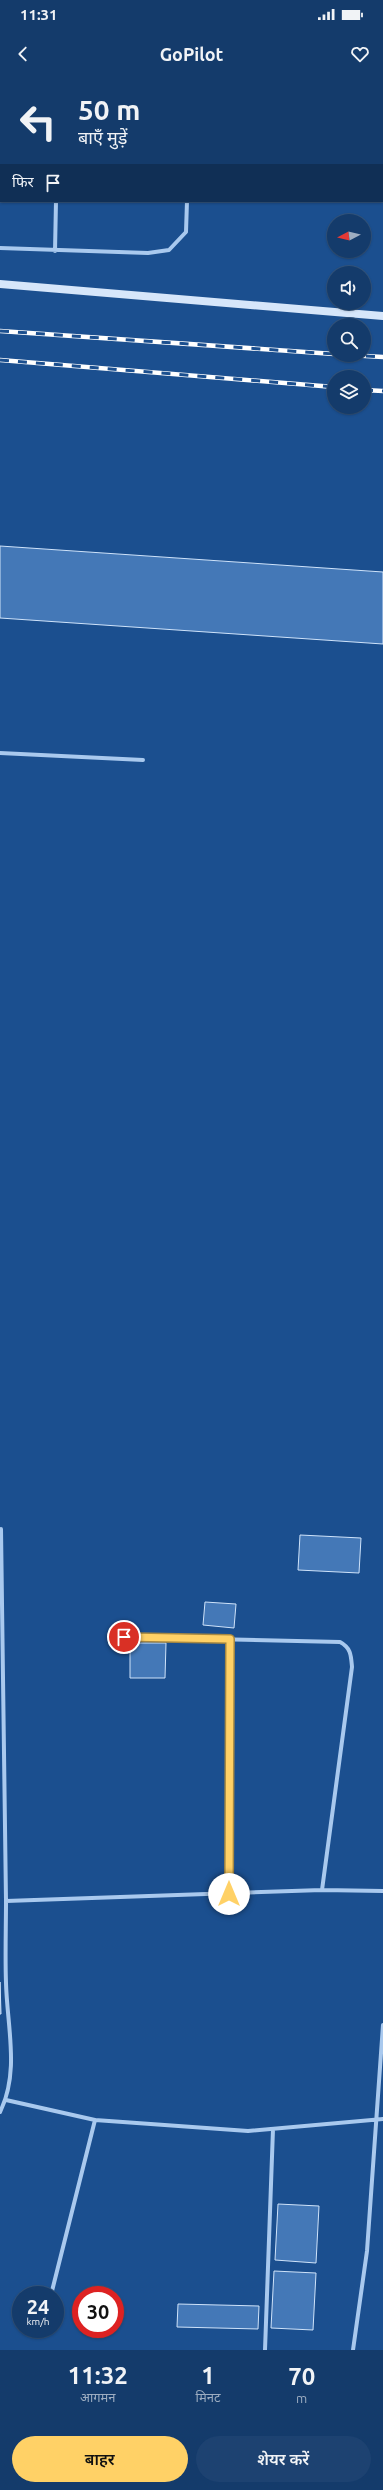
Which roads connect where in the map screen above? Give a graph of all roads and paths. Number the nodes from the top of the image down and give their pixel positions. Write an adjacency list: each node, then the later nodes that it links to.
1 (56, 202): 4 (street)
2 (187, 202): 4 (street)
3 (0, 248): 4 (street)
4 (55, 251)
5 (0, 284): 6 (street)
6 (383, 316)
7 (0, 753): 8 (street)
8 (143, 760)
9 (1, 1529): 10 (street)
10 (1, 1579): 16 (street)
11 (124, 1637): 12 (street)
12 (230, 1639): 13 (street); 15 (street)
13 (322, 1890): 14 (street); 15 (street)
14 (383, 1891)
15 (229, 1894): 16 (street)
16 (6, 1901): 18 (street)
17 (383, 2025): 21 (street)
18 (6, 2100): 19 (street); 22 (street)
19 (0, 2112)
20 (383, 2118): 21 (street)
21 (377, 2119): 23 (street); 26 (street)
22 (95, 2120): 23 (street); 24 (street)
23 (273, 2129): 25 (street)
24 (53, 2286)
25 (265, 2350)
26 (354, 2350)

